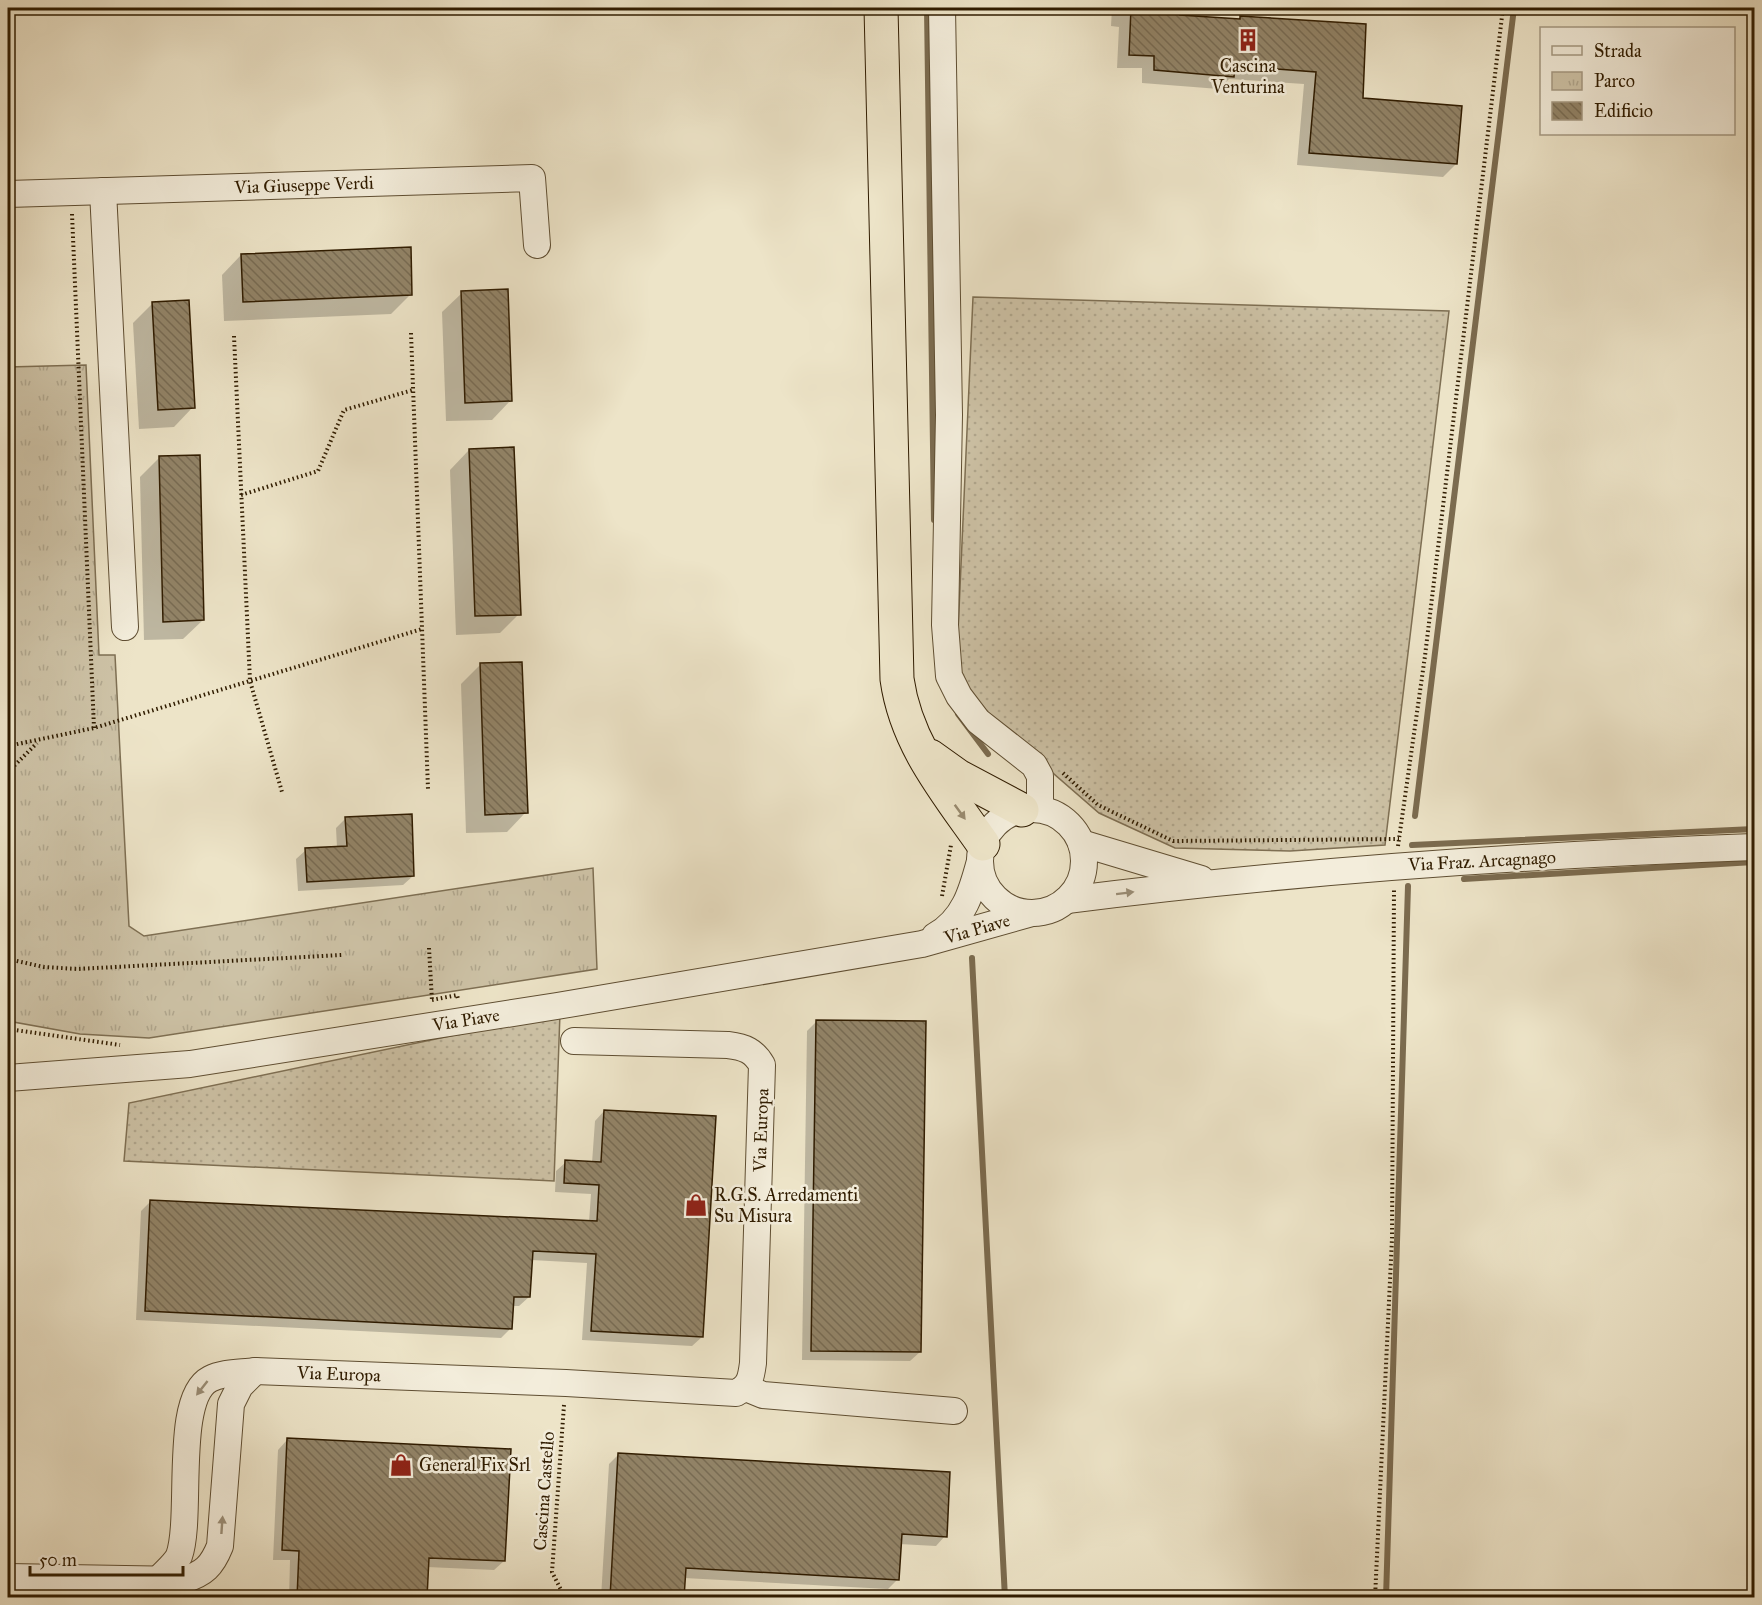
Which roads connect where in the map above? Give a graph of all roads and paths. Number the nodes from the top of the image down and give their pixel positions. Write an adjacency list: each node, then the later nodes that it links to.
1 (881, 8): 18 (highway)
2 (942, 8): 19 (street)
3 (1503, 8): 24 (path)
4 (103, 191): 5 (street, Via Giuseppe Verdi); 7 (street, Via Giuseppe Verdi); 12 (street)
5 (71, 192): 6 (street, Via Giuseppe Verdi); 15 (path)
6 (8, 194)
7 (537, 245)
8 (411, 333): 10 (path)
9 (234, 336): 11 (path)
10 (413, 390): 11 (path); 13 (path)
11 (241, 495): 14 (path)
12 (125, 627)
13 (422, 629): 14 (path); 21 (path)
14 (250, 681): 15 (path); 22 (path)
15 (94, 729): 16 (path)
16 (38, 742): 17 (path); 20 (path)
17 (8, 746)
18 (917, 746): 23 (highway); 25 (highway, one-way to 25)
19 (1034, 765): 23 (street); 24 (path)
20 (8, 772)
21 (428, 789)
22 (282, 792)
23 (1031, 810): 25 (street, Via Piave); 26 (street)
24 (1399, 839): 28 (path)
25 (977, 843): 31 (path); 32 (street, Via Piave); 33 (street, Via Piave)
26 (1081, 843): 29 (street); 30 (street)
27 (1755, 847): 28 (street, Via Fraz. Arcagnago)
28 (1395, 866): 29 (street, Via Fraz. Arcagnago); 51 (path)
29 (1210, 882): 30 (street, Via Fraz. Arcagnago, one-way to 29)
30 (1067, 900): 32 (street, Via Piave)
31 (935, 905)
32 (1032, 913): 33 (street, Via Piave)
33 (922, 944): 43 (street, Via Piave)
34 (429, 948): 37 (path)
35 (342, 955): 36 (path)
36 (8, 959)
37 (432, 1000): 38 (path); 39 (path)
38 (462, 1006)
39 (432, 1008)
40 (8, 1029): 42 (path)
41 (574, 1041): 46 (street, Via Europa)
42 (127, 1046)
43 (8, 1078)
44 (255, 1371): 45 (street, Via Europa); 49 (street, one-way to 44); 49 (street, Via Europa, one-way to 49)
45 (566, 1383): 46 (street, Via Europa); 50 (path, Cascina Castello)
46 (746, 1388): 47 (street, Via Europa)
47 (954, 1411)
48 (8, 1577): 49 (street)
49 (158, 1580)
50 (565, 1598)
51 (1374, 1598)

